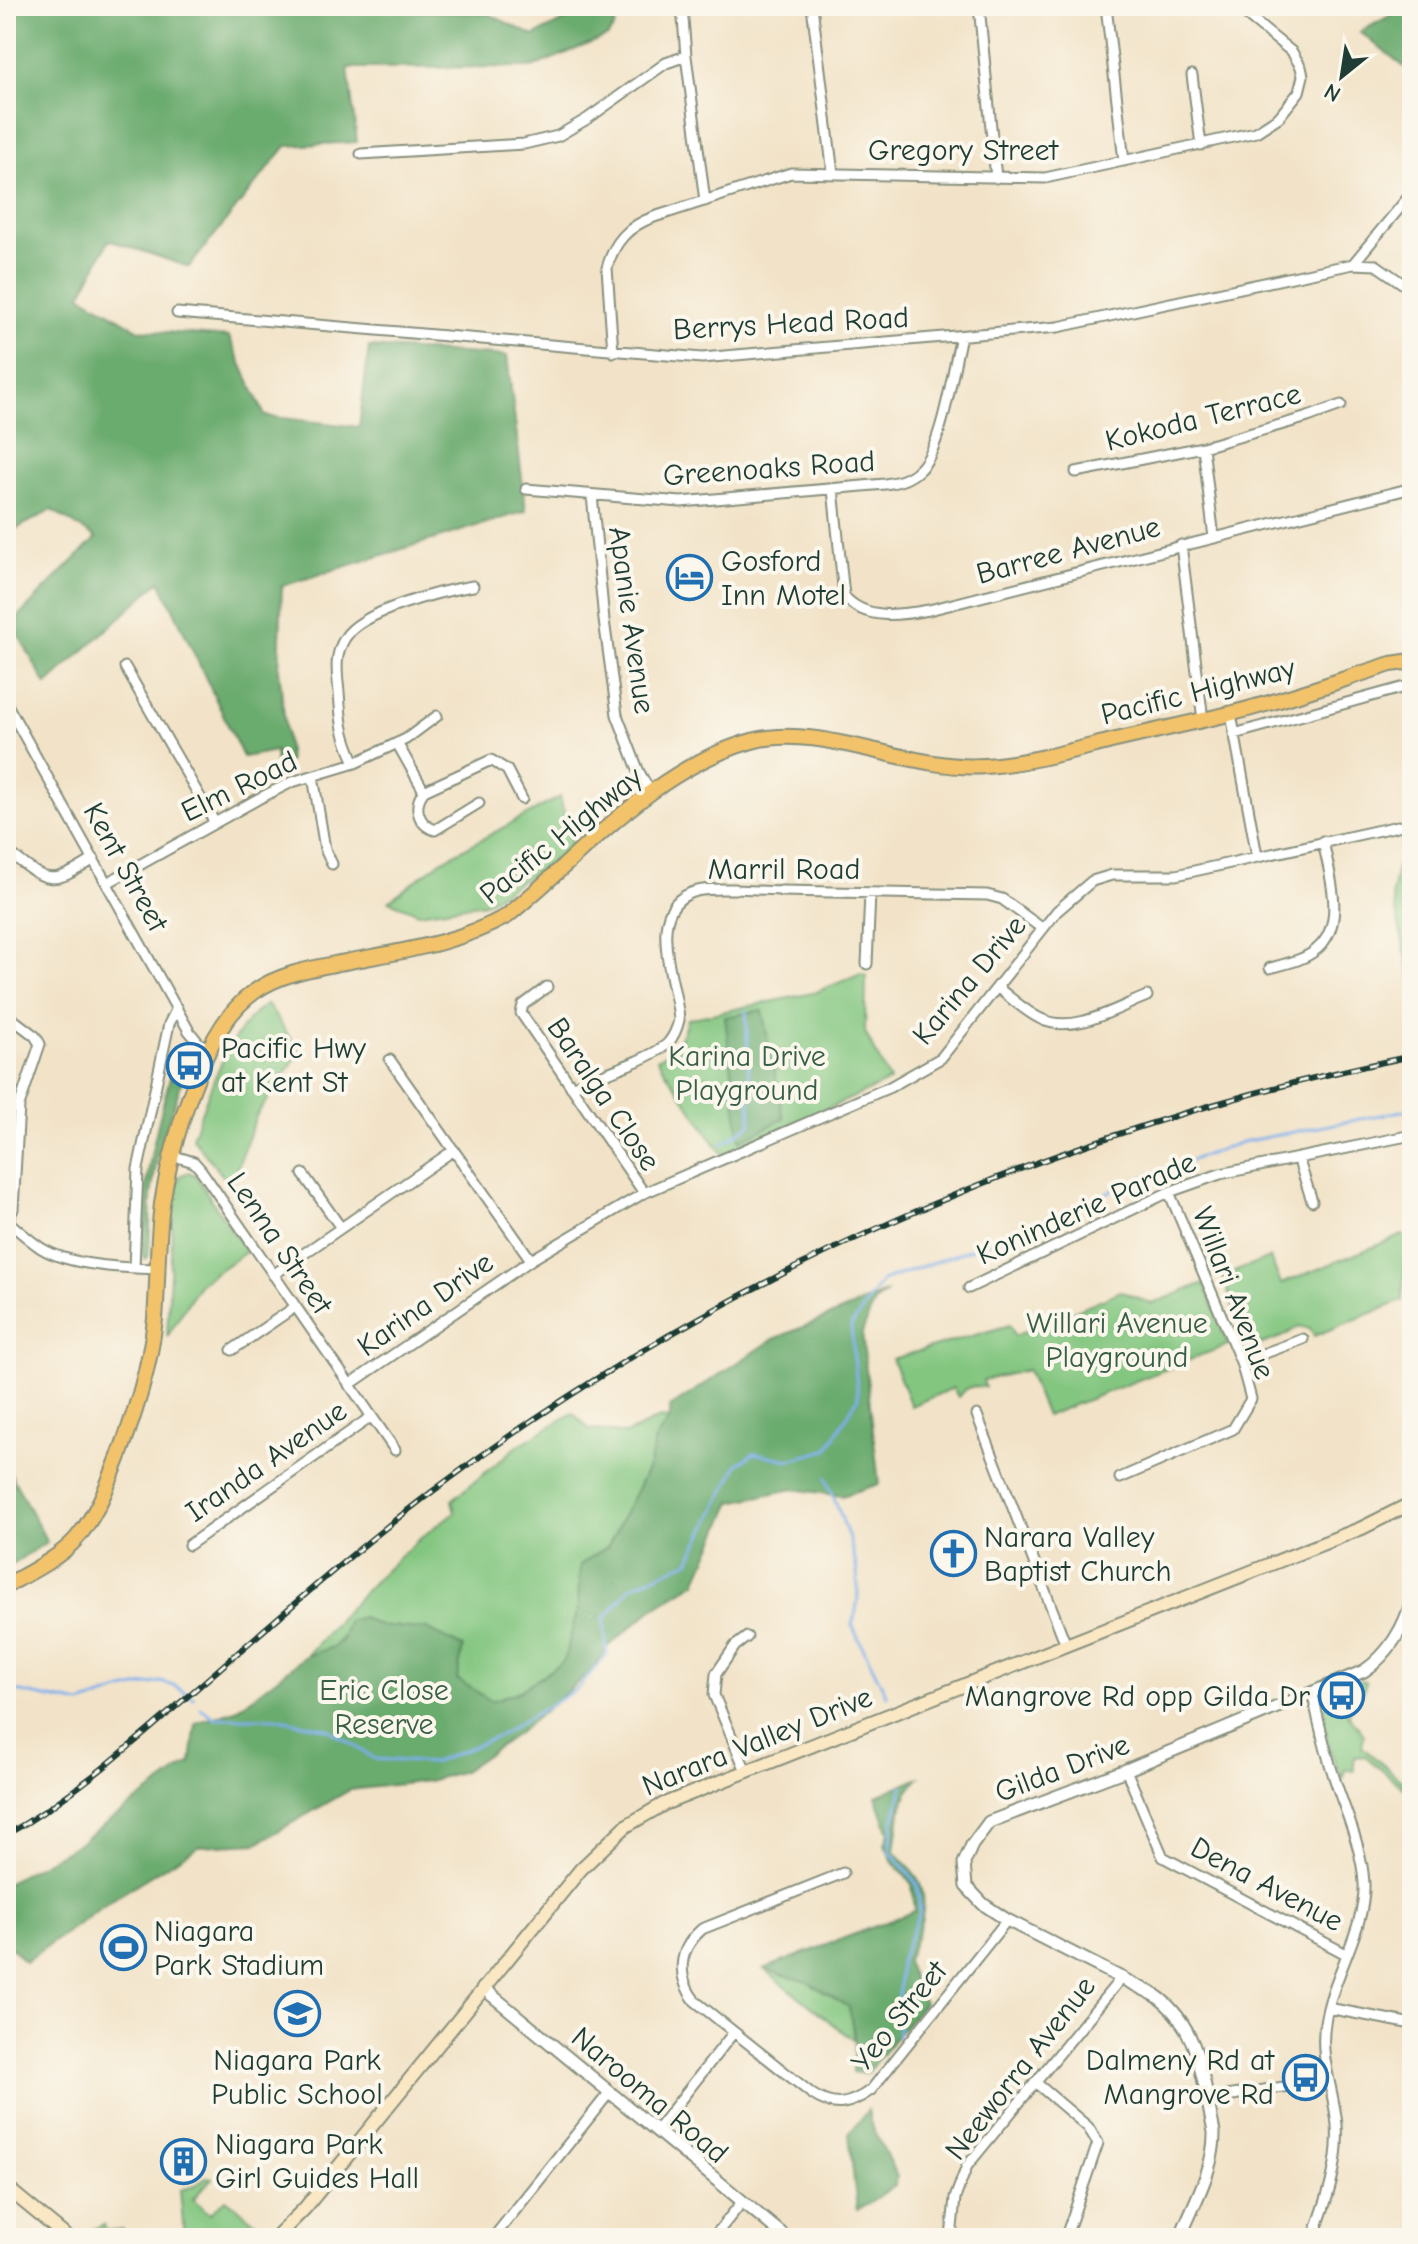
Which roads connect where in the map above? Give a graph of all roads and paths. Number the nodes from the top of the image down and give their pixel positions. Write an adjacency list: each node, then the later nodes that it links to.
1 (682, 6): 6 (street)
2 (812, 6): 11 (street)
3 (979, 6): 12 (street)
4 (1106, 6): 10 (street)
5 (1235, 6): 8 (street, Gregory Street)
6 (686, 56): 9 (street); 14 (street)
7 (1192, 75): 8 (street)
8 (1201, 145): 10 (street, Gregory Street)
9 (361, 154)
10 (1124, 161): 12 (street, Gregory Street)
11 (833, 174): 12 (street, Gregory Street); 14 (street, Gregory Street)
12 (996, 178)
13 (1412, 193): 15 (street)
14 (705, 201): 19 (street, Gregory Street)
15 (1353, 264): 16 (street, Berrys Head Road); 18 (street, Berrys Head Road)
16 (1412, 290)
17 (177, 313): 19 (street, Berrys Head Road)
18 (961, 336): 19 (street, Berrys Head Road); 25 (street, Greenoaks Road)
19 (613, 352)
20 (1341, 405): 21 (street, Kokoda Terrace)
21 (1203, 447): 22 (street, Kokoda Terrace); 27 (street)
22 (1076, 472)
23 (1412, 488): 27 (street, Barree Avenue)
24 (526, 489): 26 (street, Greenoaks Road)
25 (833, 489): 26 (street, Greenoaks Road); 28 (street, Barree Avenue)
26 (592, 495): 42 (street, Apanie Avenue)
27 (1214, 538): 28 (street, Barree Avenue)
28 (1181, 545): 36 (street)
29 (473, 586): 39 (street)
30 (1412, 661): 34 (main road, Pacific Highway)
31 (125, 667): 45 (street)
32 (1412, 685): 37 (street)
33 (6, 703): 50 (street, Kent Street)
34 (1231, 714): 36 (main road, Pacific Highway); 37 (street)
35 (437, 716): 38 (street, Elm Road)
36 (1203, 720): 42 (main road, Pacific Highway)
37 (1234, 734): 49 (street)
38 (397, 743): 39 (street, Elm Road); 41 (street)
39 (355, 763): 40 (street, Elm Road)
40 (313, 776): 45 (street, Elm Road); 51 (street)
41 (424, 791): 43 (street); 44 (street)
42 (651, 793): 64 (main road, Pacific Highway)
43 (522, 799)
44 (479, 803)
45 (215, 823): 52 (street, Elm Road)
46 (1398, 826): 47 (street, Karina Drive)
47 (1323, 841): 49 (street, Karina Drive); 58 (street)
48 (6, 850): 50 (street)
49 (1257, 856): 56 (street, Karina Drive)
50 (94, 859): 52 (street, Kent Street)
51 (332, 864)
52 (107, 883): 62 (street, Kent Street)
53 (735, 889): 54 (street, Marril Road); 66 (street, Marril Road)
54 (781, 891): 55 (street, Marril Road)
55 (870, 893): 56 (street, Marril Road); 57 (street)
56 (1043, 929): 60 (street, Karina Drive)
57 (867, 964)
58 (1270, 968)
59 (547, 987): 66 (street, Baralga Close)
60 (998, 988): 61 (street); 73 (street, Karina Drive)
61 (1147, 996)
62 (177, 1008): 64 (street, Kent Street); 78 (street)
63 (6, 1014): 75 (street)
64 (208, 1049): 69 (main road, Pacific Highway)
65 (390, 1060): 68 (street)
66 (571, 1087): 73 (street, Baralga Close)
67 (1412, 1135): 70 (street, Koninderie Parade)
68 (454, 1150): 76 (street); 77 (street)
69 (171, 1155): 79 (main road, Pacific Highway); 80 (street, Lenna Street)
70 (1298, 1158): 72 (street, Koninderie Parade); 74 (street)
71 (303, 1174): 76 (street)
72 (1169, 1192): 81 (street, Koninderie Parade); 85 (street, Willari Avenue)
73 (644, 1193): 77 (street, Karina Drive)
74 (1312, 1201)
75 (6, 1220): 78 (street)
76 (341, 1228): 80 (street)
77 (531, 1260): 86 (street, Karina Drive)
78 (134, 1268): 79 (street)
79 (158, 1269): 93 (main road, Pacific Highway)
80 (273, 1275): 82 (street, Lenna Street)
81 (969, 1288)
82 (295, 1307): 84 (street); 86 (street, Lenna Street)
83 (1303, 1339): 85 (street)
84 (232, 1350)
85 (1241, 1362): 90 (street, Willari Avenue)
86 (349, 1385): 88 (street, Lenna Street)
87 (977, 1415): 96 (street)
88 (371, 1417): 89 (street, Lenna Street); 92 (street, Iranda Avenue)
89 (395, 1450)
90 (1120, 1478)
91 (1411, 1505): 96 (main road, Narara Valley Drive)
92 (189, 1545)
93 (6, 1586)
94 (1412, 1599): 97 (street, Gilda Drive)
95 (747, 1637): 99 (street)
96 (1066, 1645): 99 (main road, Narara Valley Drive)
97 (1313, 1695): 98 (street, Gilda Drive); 102 (street)
98 (1126, 1770): 101 (street, Gilda Drive); 102 (street, Dena Avenue)
99 (746, 1771): 104 (main road, Narara Valley Drive)
100 (843, 1873): 107 (street, Yeo Street)
101 (1007, 1920): 103 (street, Gilda Drive); 107 (street, Yeo Street)
102 (1346, 1954): 105 (street)
103 (1122, 1977): 109 (street, Neeworra Avenue); 111 (street, Gilda Drive)
104 (483, 1988): 110 (street, Narooma Road); 117 (main road, Narara Valley Drive)
105 (1328, 2008): 106 (street); 108 (street)
106 (1412, 2024)
107 (734, 2032): 112 (street)
108 (1328, 2080): 111 (street); 123 (street)
109 (1035, 2082): 115 (street); 121 (street, Neeworra Avenue)
110 (609, 2093): 112 (street, Narooma Road); 118 (street)
111 (1207, 2099): 122 (street, Gilda Drive)
112 (656, 2131): 114 (street, Narooma Road)
113 (6, 2187): 116 (main road)
114 (742, 2202): 119 (street); 120 (street, Narooma Road)
115 (1066, 2236)
116 (68, 2238)
117 (275, 2238)
118 (493, 2238)
119 (713, 2238)
120 (787, 2238)
121 (951, 2238)
122 (1180, 2238)
123 (1313, 2238)

